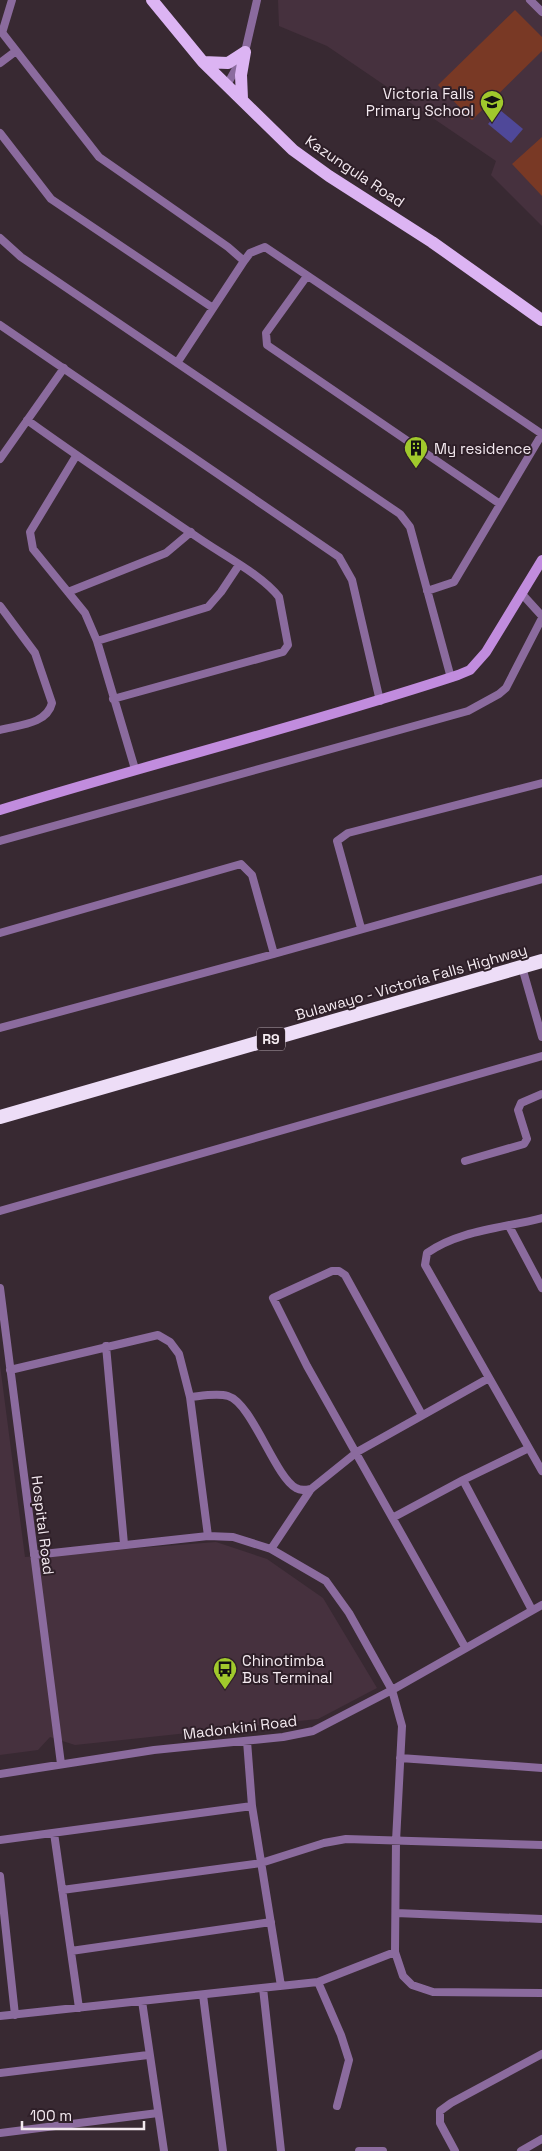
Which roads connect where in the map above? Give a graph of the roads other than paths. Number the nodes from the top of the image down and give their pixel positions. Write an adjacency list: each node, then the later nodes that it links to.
1 (12, 0): 6 (street)
2 (152, 0): 9 (main road, Kazungula Road)
3 (258, 0): 8 (street)
4 (530, 0): 5 (street)
5 (542, 12)
6 (1, 32): 7 (street)
7 (16, 51): 10 (street); 15 (street)
8 (245, 52): 9 (main road); 11 (street); 12 (main road)
9 (203, 62): 11 (main road, Kazungula Road)
10 (0, 63)
11 (227, 85): 12 (main road, Kazungula Road)
12 (242, 99): 18 (main road, Kazungula Road)
13 (0, 134): 17 (street)
14 (0, 238): 20 (street)
15 (244, 261): 16 (street); 17 (street)
16 (307, 276): 23 (street); 26 (street)
17 (213, 308): 20 (street)
18 (542, 320)
19 (0, 325): 21 (street)
20 (177, 363): 30 (street)
21 (64, 368): 22 (street); 38 (street)
22 (27, 420): 24 (street); 25 (street)
23 (542, 434): 26 (street)
24 (76, 456): 27 (street); 31 (street)
25 (0, 459)
26 (500, 504): 30 (street)
27 (190, 532): 29 (street); 31 (street)
28 (542, 560): 32 (street)
29 (239, 565): 35 (street); 37 (street)
30 (427, 591): 36 (street)
31 (68, 592): 35 (street)
32 (522, 594): 34 (street); 36 (street)
33 (0, 606): 39 (street)
34 (542, 617): 43 (street)
35 (98, 641): 37 (street)
36 (451, 678): 38 (street)
37 (113, 699): 40 (street)
38 (380, 701): 40 (street)
39 (0, 730)
40 (135, 769): 42 (street)
41 (542, 783): 45 (street)
42 (0, 810)
43 (0, 841)
44 (542, 879): 45 (street)
45 (360, 928): 47 (street)
46 (0, 932): 47 (street)
47 (274, 954): 50 (street)
48 (542, 961): 49 (highway, Bulawayo - Victoria Falls Highway / R9)
49 (522, 967): 51 (street); 54 (highway, Bulawayo - Victoria Falls Highway / R9)
50 (0, 1028)
51 (542, 1037)
52 (542, 1056): 56 (street)
53 (542, 1094): 55 (street)
54 (0, 1117)
55 (466, 1161)
56 (0, 1210)
57 (542, 1218): 58 (street)
58 (509, 1226): 60 (street); 63 (street)
59 (0, 1288): 62 (street, Hospital Road)
60 (542, 1288)
61 (106, 1346): 62 (street); 64 (street); 73 (street)
62 (10, 1370): 75 (street, Hospital Road)
63 (489, 1378): 65 (street); 66 (street)
64 (190, 1397): 70 (street); 72 (street)
65 (422, 1415): 67 (street); 67 (street)
66 (529, 1448): 68 (street); 69 (street)
67 (357, 1452): 70 (street); 71 (street)
68 (542, 1471)
69 (463, 1480): 71 (street); 77 (street)
70 (311, 1489): 74 (street)
71 (394, 1517): 78 (street)
72 (208, 1536): 73 (street); 74 (street)
73 (124, 1544): 75 (street)
74 (271, 1549): 79 (street)
75 (34, 1555): 82 (street, Hospital Road)
76 (542, 1605): 77 (street, Madonkini Road)
77 (532, 1610): 78 (street, Madonkini Road)
78 (465, 1647): 79 (street, Madonkini Road)
79 (392, 1690): 80 (street, Madonkini Road); 81 (street)
80 (247, 1741): 82 (street, Madonkini Road); 85 (street)
81 (400, 1758): 83 (street); 88 (street)
82 (61, 1764): 84 (street, Madonkini Road)
83 (542, 1768)
84 (0, 1774)
85 (252, 1806): 86 (street); 90 (street)
86 (54, 1833): 87 (street); 92 (street)
87 (0, 1840)
88 (396, 1841): 89 (street); 90 (street); 93 (street)
89 (542, 1845)
90 (261, 1863): 92 (street); 95 (street)
91 (0, 1876): 105 (street)
92 (62, 1890): 96 (street)
93 (396, 1913): 94 (street); 97 (street)
94 (542, 1919)
95 (271, 1922): 96 (street); 99 (street)
96 (72, 1952): 104 (street)
97 (395, 1952): 98 (street); 101 (street)
98 (318, 1982): 99 (street); 110 (street)
99 (281, 1986): 100 (street)
100 (263, 1988): 102 (street); 116 (street)
101 (542, 1993)
102 (203, 1995): 103 (street); 115 (street)
103 (142, 2001): 104 (street); 108 (street)
104 (79, 2008): 105 (street)
105 (15, 2015): 106 (street)
106 (0, 2016)
107 (542, 2054): 119 (street)
108 (148, 2055): 109 (street); 111 (street)
109 (0, 2073)
110 (337, 2106)
111 (158, 2113): 112 (street); 114 (street)
112 (0, 2133)
113 (542, 2139): 120 (street)
114 (164, 2151)
115 (222, 2151)
116 (280, 2151)
117 (359, 2151): 118 (street)
118 (383, 2151)
119 (455, 2151)
120 (521, 2151)

